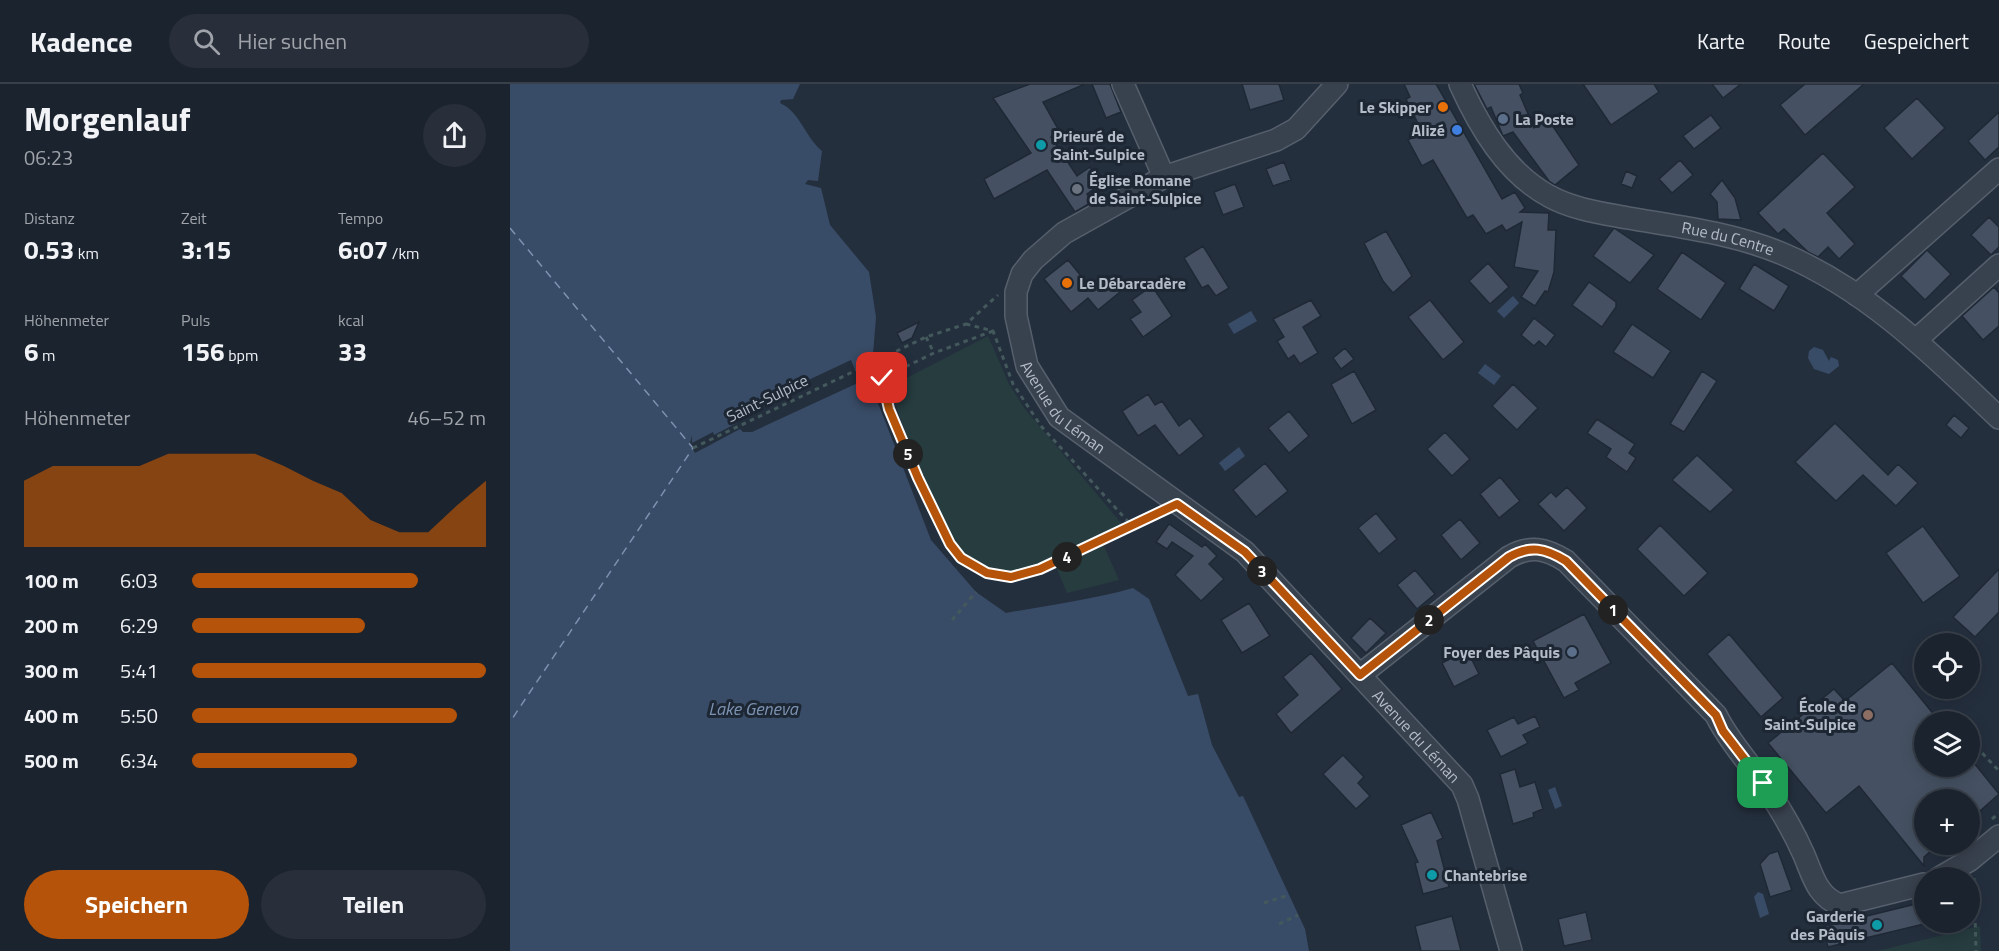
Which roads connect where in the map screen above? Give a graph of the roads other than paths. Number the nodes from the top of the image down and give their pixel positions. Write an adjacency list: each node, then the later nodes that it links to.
1 (1123, 84): 5 (street)
2 (1336, 84): 5 (street)
3 (1460, 84): 7 (street, Rue du Centre)
4 (1999, 169): 7 (street)
5 (1164, 177): 10 (street, Avenue du Léman)
6 (1999, 265): 8 (street)
7 (1857, 295): 8 (street, Rue du Centre)
8 (1916, 340): 9 (street, Rue du Centre)
9 (1999, 418)
10 (1360, 675): 13 (street); 14 (street, Avenue du Léman)
11 (1999, 836): 12 (street)
12 (1958, 867)
13 (1914, 886)
14 (1511, 951)

